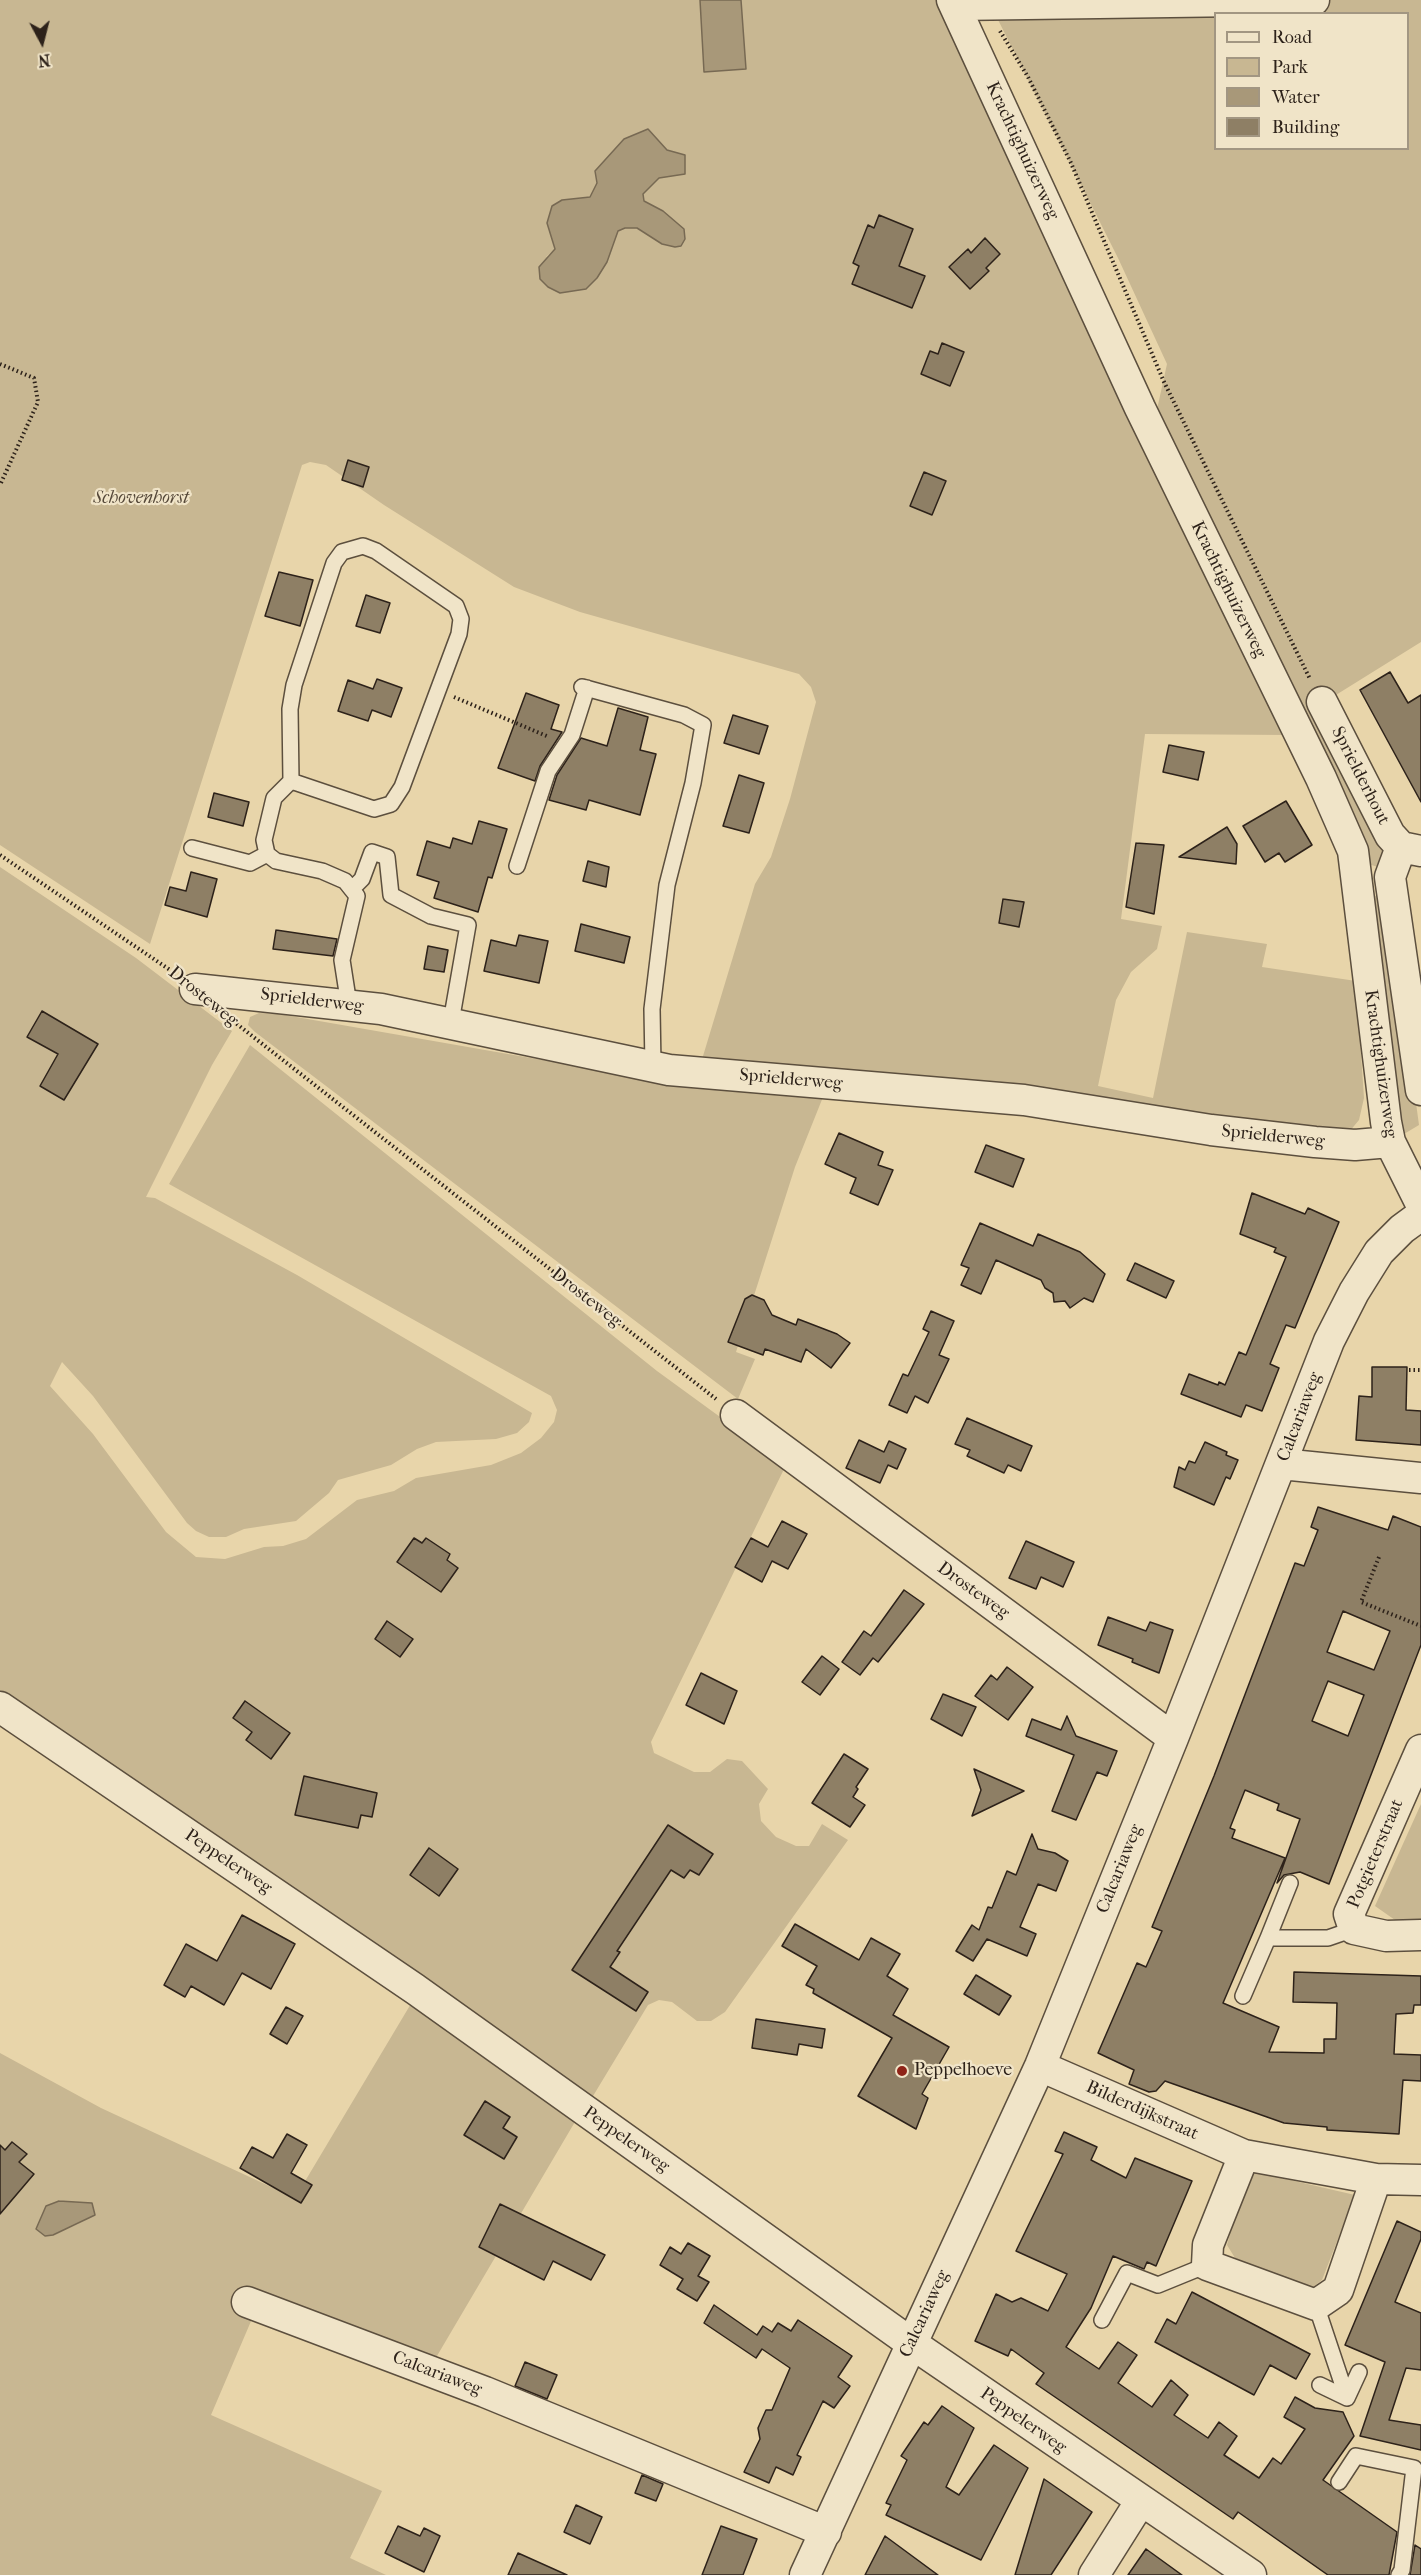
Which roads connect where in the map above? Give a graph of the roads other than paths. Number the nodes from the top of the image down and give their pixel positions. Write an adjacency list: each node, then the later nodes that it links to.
1 (1314, 0): 2 (street)
2 (963, 3): 10 (street, Krachtighuizerweg)
3 (1322, 702): 6 (street, Sprielderhout)
4 (291, 781): 4 (lane); 7 (lane)
5 (192, 848): 7 (lane)
6 (1411, 849): 9 (street, Sprielderhout)
7 (267, 854): 11 (lane)
8 (517, 866): 15 (lane)
9 (1390, 877): 10 (street); 16 (street, Sprielderhout)
10 (1357, 882): 17 (street, Krachtighuizerweg)
11 (352, 889): 13 (lane); 14 (lane)
12 (195, 989): 13 (street, Sprielderweg)
13 (349, 1005): 14 (street, Sprielderweg)
14 (451, 1022): 15 (street, Sprielderweg)
15 (653, 1066): 17 (street, Sprielderweg)
16 (1421, 1090)
17 (1390, 1142): 18 (street, Krachtighuizerweg)
18 (1421, 1204)
19 (1421, 1215): 21 (street, Calcariaweg)
20 (736, 1415): 24 (street, Drosteweg)
21 (1281, 1464): 22 (street); 24 (street, Calcariaweg)
22 (1421, 1478)
23 (0, 1707): 39 (street, Peppelerweg)
24 (1173, 1738): 31 (street, Calcariaweg)
25 (1421, 1750): 27 (street, Potgieterstraat)
26 (1290, 1883): 29 (lane)
27 (1354, 1929): 28 (street, Potgieterstraat); 29 (lane)
28 (1421, 1935)
29 (1268, 1938): 30 (lane)
30 (1243, 1996)
31 (1040, 2066): 32 (street, Bilderdijkstraat); 39 (street, Calcariaweg)
32 (1244, 2155): 33 (street, Bilderdijkstraat); 35 (street)
33 (1376, 2179): 34 (street, Bilderdijkstraat); 37 (street)
34 (1421, 2180)
35 (1207, 2265): 37 (street); 38 (lane)
36 (247, 2302): 45 (street, Calcariaweg)
37 (1316, 2305): 42 (lane)
38 (1102, 2320)
39 (911, 2343): 44 (street, Peppelerweg); 45 (street, Calcariaweg)
40 (1359, 2372): 42 (lane)
41 (1320, 2385): 42 (lane)
42 (1347, 2398)
43 (1340, 2482): 49 (lane)
44 (1140, 2502): 47 (street); 48 (street, Peppelerweg)
45 (826, 2532): 46 (street, Calcariaweg)
46 (805, 2575)
47 (1094, 2575)
48 (1251, 2575)
49 (1399, 2575)

